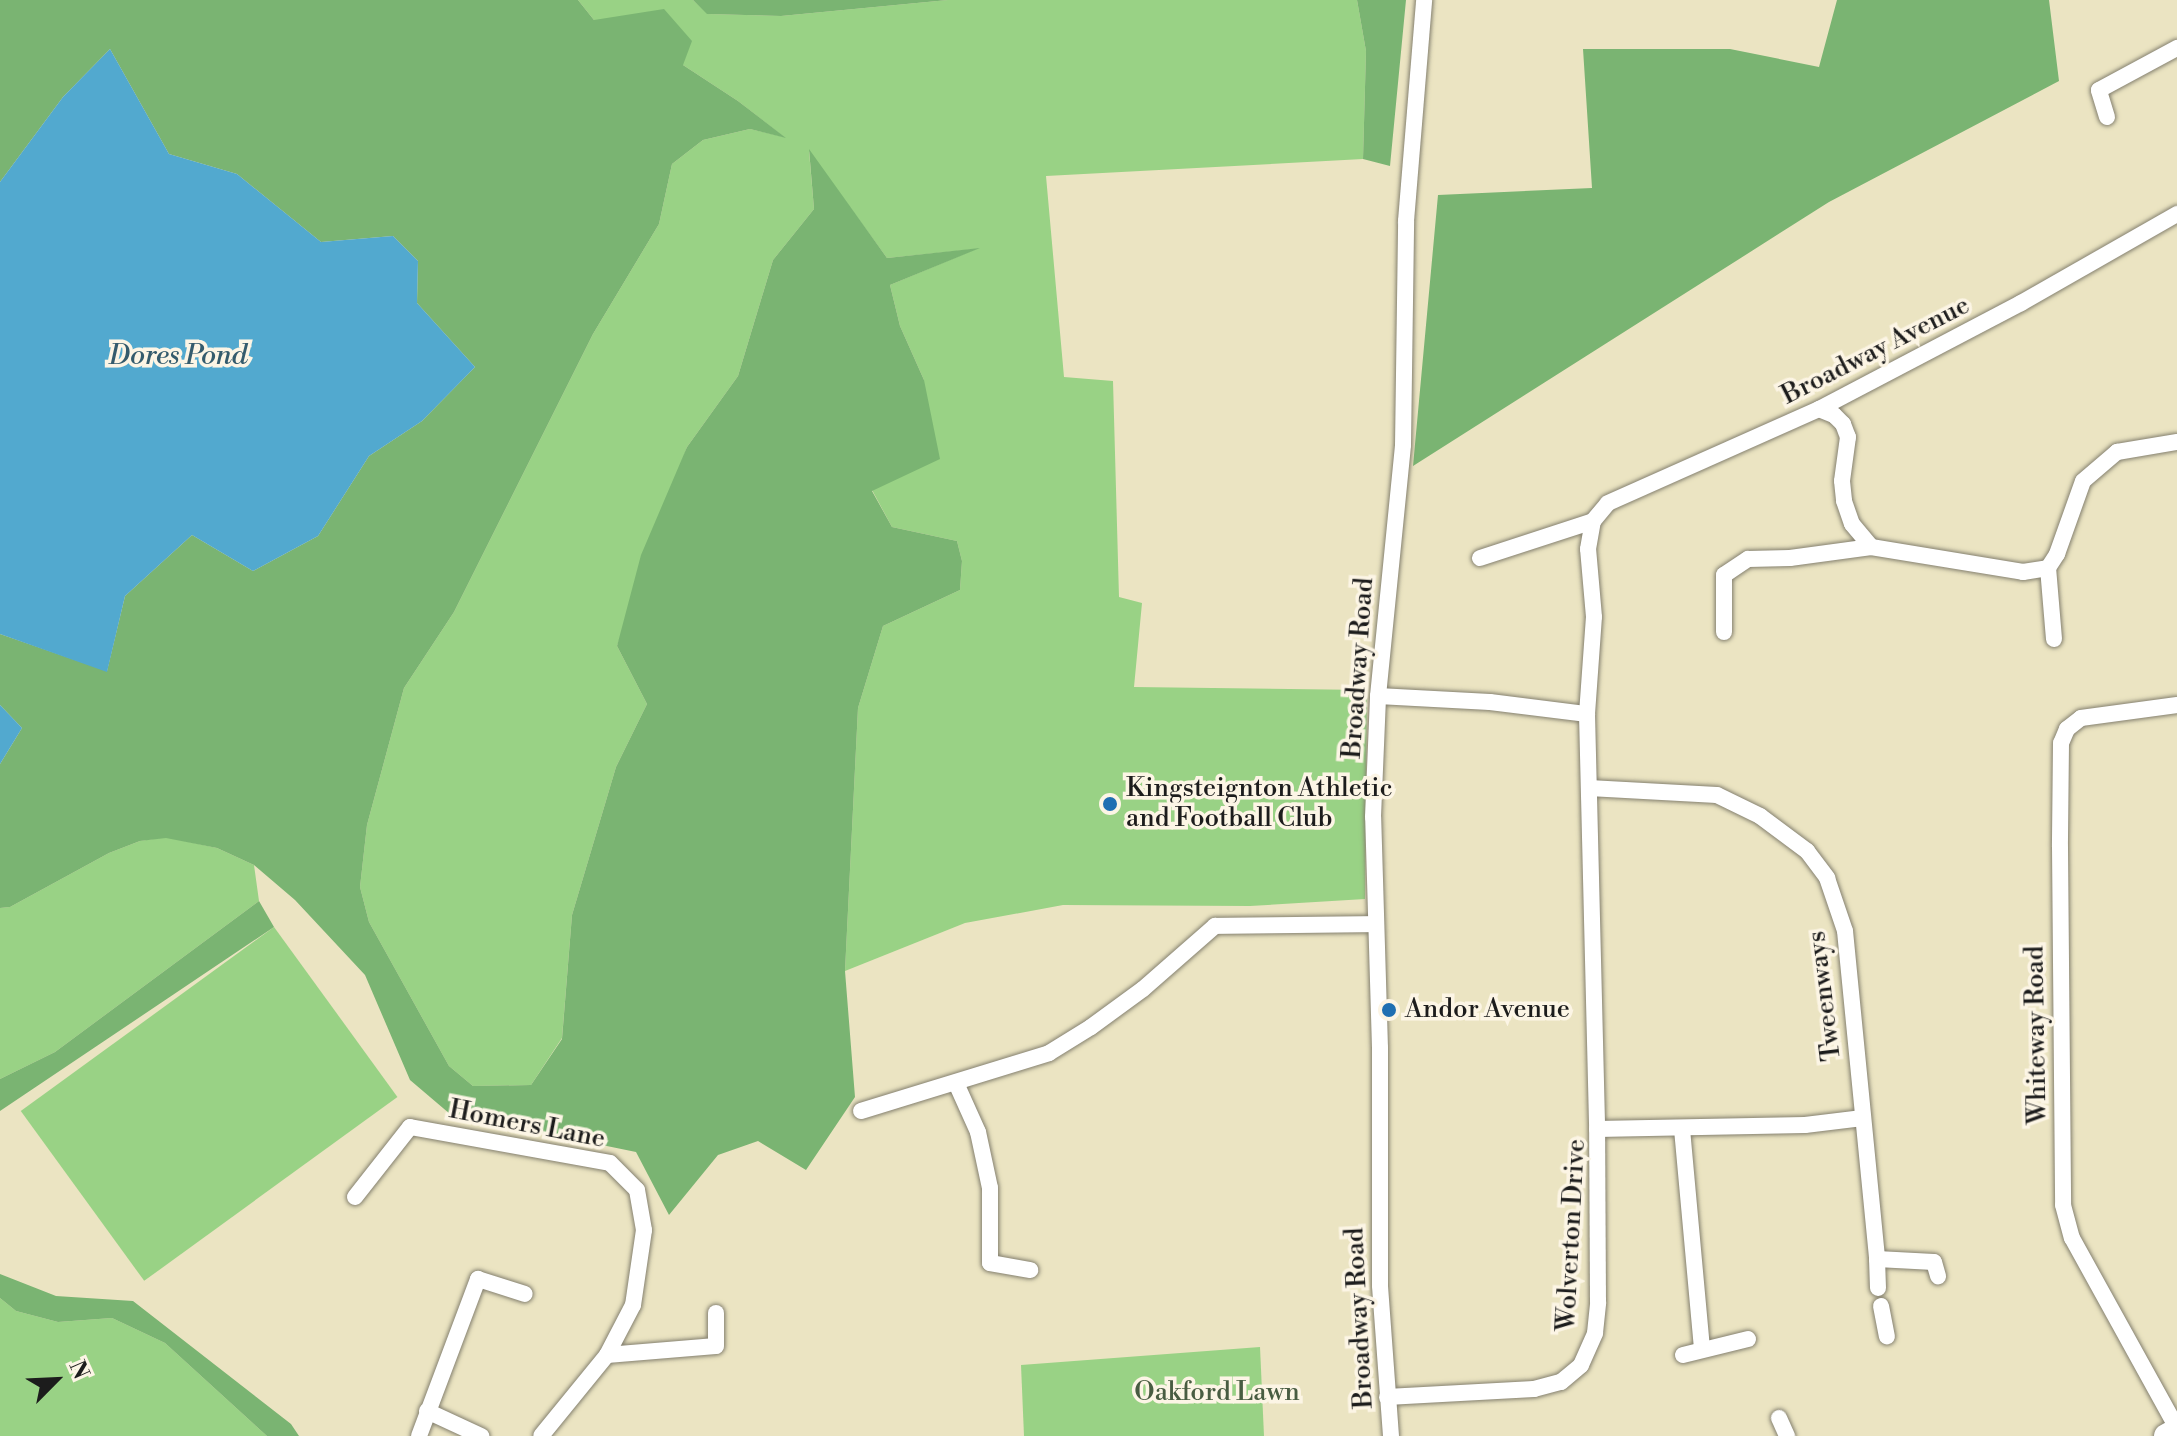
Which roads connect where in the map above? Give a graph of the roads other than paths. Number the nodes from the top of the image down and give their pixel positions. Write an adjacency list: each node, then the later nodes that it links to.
1 (1424, 0): 13 (street, Broadway Road)
2 (2177, 48): 3 (street)
3 (2107, 117)
4 (2177, 214): 5 (street, Broadway Avenue)
5 (1819, 409): 7 (street, Broadway Avenue); 8 (street)
6 (2177, 442): 10 (street)
7 (1593, 521): 9 (street, Broadway Avenue); 15 (street)
8 (1871, 547): 10 (street); 11 (street)
9 (1480, 558)
10 (2048, 568): 12 (street)
11 (1724, 632)
12 (2054, 639)
13 (1378, 696): 15 (street); 17 (street, Broadway Road)
14 (2177, 705): 39 (street, Whiteway Road)
15 (1587, 714): 16 (street)
16 (1589, 788): 20 (street, Tweenways); 21 (street)
17 (1375, 924): 18 (street); 36 (street, Broadway Road)
18 (956, 1083): 19 (street); 25 (street)
19 (861, 1111)
20 (1863, 1118): 22 (street, Wolverton Drive); 24 (street, Tweenways)
21 (1597, 1129): 22 (street, Wolverton Drive); 36 (street, Wolverton Drive)
22 (1682, 1129): 33 (street)
23 (355, 1197): 34 (street, Homers Lane)
24 (1877, 1259): 26 (street); 27 (street, Tweenways)
25 (1030, 1270)
26 (1938, 1276)
27 (1878, 1288)
28 (525, 1294): 37 (street)
29 (1881, 1306): 31 (street)
30 (716, 1313): 34 (street)
31 (1887, 1336)
32 (1748, 1339): 33 (street)
33 (1702, 1349): 35 (street)
34 (607, 1355): 42 (street, Homers Lane)
35 (1683, 1355)
36 (1387, 1397): 43 (street, Broadway Road)
37 (427, 1411): 40 (street); 41 (street)
38 (1779, 1418): 44 (street)
39 (2177, 1429): 45 (main road)
40 (419, 1436)
41 (481, 1436)
42 (541, 1436)
43 (1391, 1436)
44 (1787, 1436)
45 (2166, 1436)

